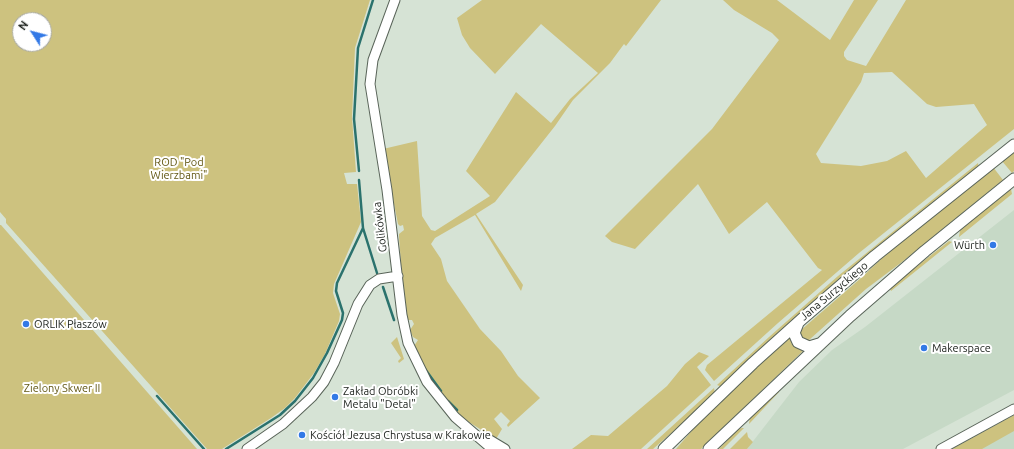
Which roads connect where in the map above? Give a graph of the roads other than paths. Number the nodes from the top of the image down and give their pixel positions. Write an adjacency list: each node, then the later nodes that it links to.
1 (395, 0): 4 (street, Golikówka)
2 (1014, 146): 5 (main road, Jana Surzyckiego)
3 (1014, 179): 6 (main road)
4 (398, 276): 8 (street, Golikówka); 9 (street)
5 (802, 318): 6 (main road); 10 (main road, Jana Surzyckiego)
6 (821, 342): 11 (main road)
7 (1014, 409): 12 (street)
8 (499, 448)
9 (247, 449)
10 (664, 449)
11 (710, 449)
12 (941, 449)

